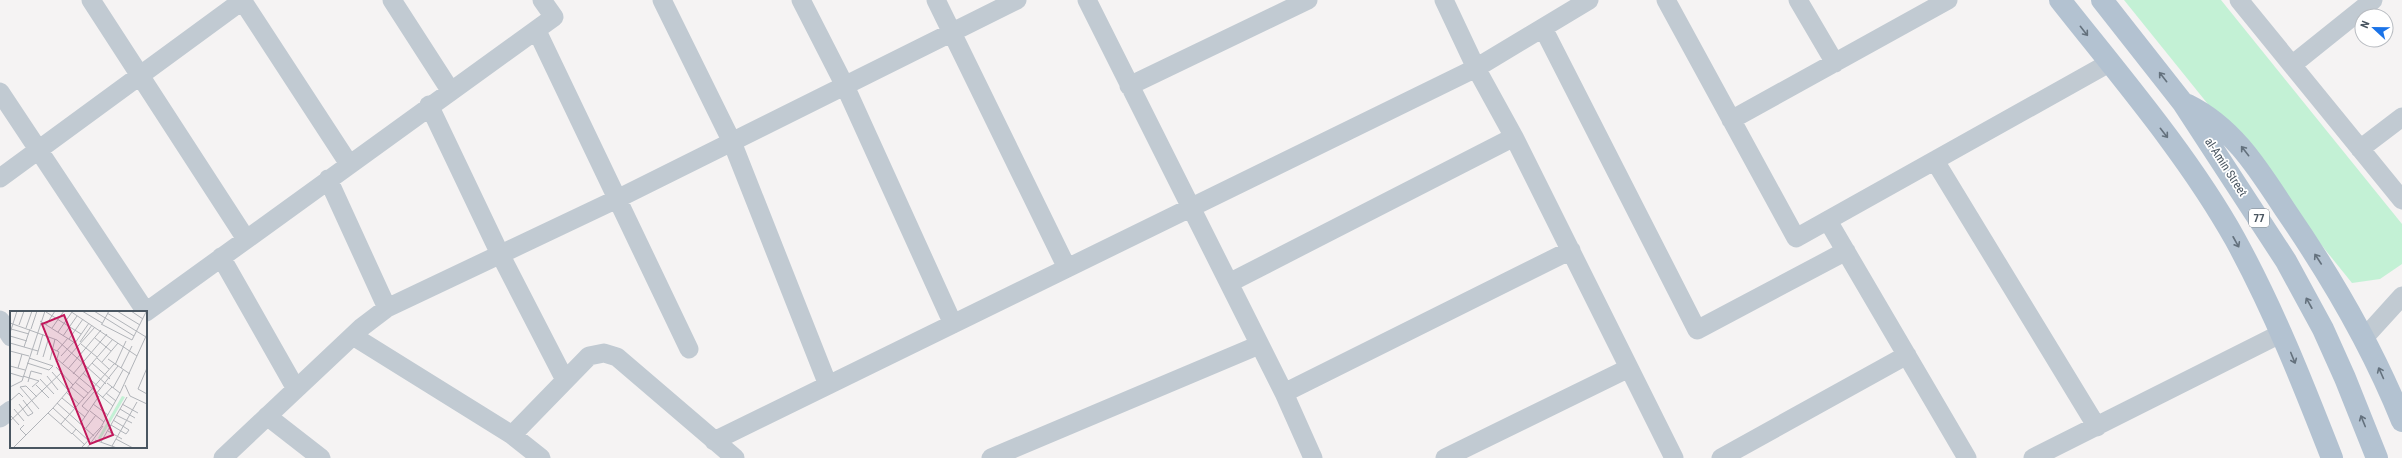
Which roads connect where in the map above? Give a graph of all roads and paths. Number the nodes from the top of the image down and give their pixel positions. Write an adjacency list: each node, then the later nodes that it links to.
1 (91, 0): 27 (street)
2 (243, 0): 27 (street); 41 (street)
3 (392, 0): 30 (street)
4 (542, 0): 21 (street)
5 (662, 0): 37 (street)
6 (801, 0): 28 (street)
7 (936, 0): 22 (street)
8 (1017, 0): 22 (street)
9 (1087, 0): 29 (street)
10 (1308, 0): 29 (street)
11 (1444, 0): 26 (street)
12 (1666, 0): 35 (street)
13 (1798, 0): 23 (street)
14 (1948, 0): 23 (street)
15 (2060, 0): 24 (main road, one-way to 24)
16 (2102, 0): 32 (main road, al-Amin Street / 77, one-way to 16)
17 (2239, 0): 25 (street)
18 (2373, 0): 25 (street)
19 (1585, 1): 20 (street)
20 (1543, 28): 26 (street); 50 (street)
21 (536, 31): 30 (street); 44 (street)
22 (952, 32): 28 (street); 53 (street)
23 (1835, 63): 35 (street)
24 (2109, 63): 40 (street); 61 (main road, one-way to 61)
25 (2292, 65): 38 (street)
26 (1476, 68): 36 (street); 46 (street)
27 (140, 75): 39 (street); 48 (street)
28 (845, 86): 37 (street); 60 (street)
29 (1129, 86): 46 (street)
30 (450, 90): 33 (street)
31 (0, 92): 39 (street)
32 (2183, 103): 64 (main road, 77, one-way to 32); 92 (main road, al-Amin Street / 77, one-way to 32)
33 (430, 105): 41 (street); 51 (street)
34 (2402, 117): 38 (street)
35 (1731, 120): 47 (street)
36 (1514, 138): 49 (street); 54 (street)
37 (732, 142): 44 (street); 70 (street)
38 (2360, 149): 45 (street)
39 (38, 150): 42 (street); 57 (street)
40 (1935, 161): 47 (street); 77 (street)
41 (349, 164): 43 (street)
42 (0, 178)
43 (328, 179): 48 (street); 56 (street)
44 (617, 199): 51 (street); 66 (street)
45 (2402, 200)
46 (1191, 208): 53 (street); 54 (street)
47 (1828, 221): 50 (street)
48 (246, 238): 52 (street)
49 (1571, 250): 68 (street); 72 (street)
50 (1846, 251): 67 (street)
51 (500, 254): 56 (street); 69 (street)
52 (221, 257): 58 (street); 71 (street)
53 (1067, 268): 60 (street)
54 (1229, 283): 65 (street)
55 (2402, 296): 64 (street)
56 (387, 308): 63 (street)
57 (145, 311)
58 (147, 311)
59 (0, 320): 62 (street)
60 (953, 324): 70 (street)
61 (2282, 333): 77 (street); 91 (main road, one-way to 91)
62 (10, 335)
63 (353, 336): 71 (street); 78 (street)
64 (2364, 338): 76 (main road, 77, one-way to 64)
65 (1259, 345): 72 (street); 84 (street)
66 (688, 349)
67 (1907, 355): 88 (street); 89 (street)
68 (1629, 368): 86 (street); 87 (street)
69 (565, 380): 78 (street); 79 (street)
70 (828, 385): 79 (street)
71 (296, 389): 74 (street)
72 (1284, 393): 85 (street)
73 (10, 411): 75 (street)
74 (267, 416): 80 (street); 81 (street)
75 (0, 418)
76 (2402, 421)
77 (2097, 427): 90 (street)
78 (512, 435): 82 (street)
79 (714, 441): 83 (street)
80 (223, 458)
81 (320, 458)
82 (541, 458)
83 (735, 458)
84 (991, 458)
85 (1313, 458)
86 (1445, 458)
87 (1674, 458)
88 (1721, 458)
89 (1968, 458)
90 (2033, 458)
91 (2332, 458)
92 (2377, 458)

